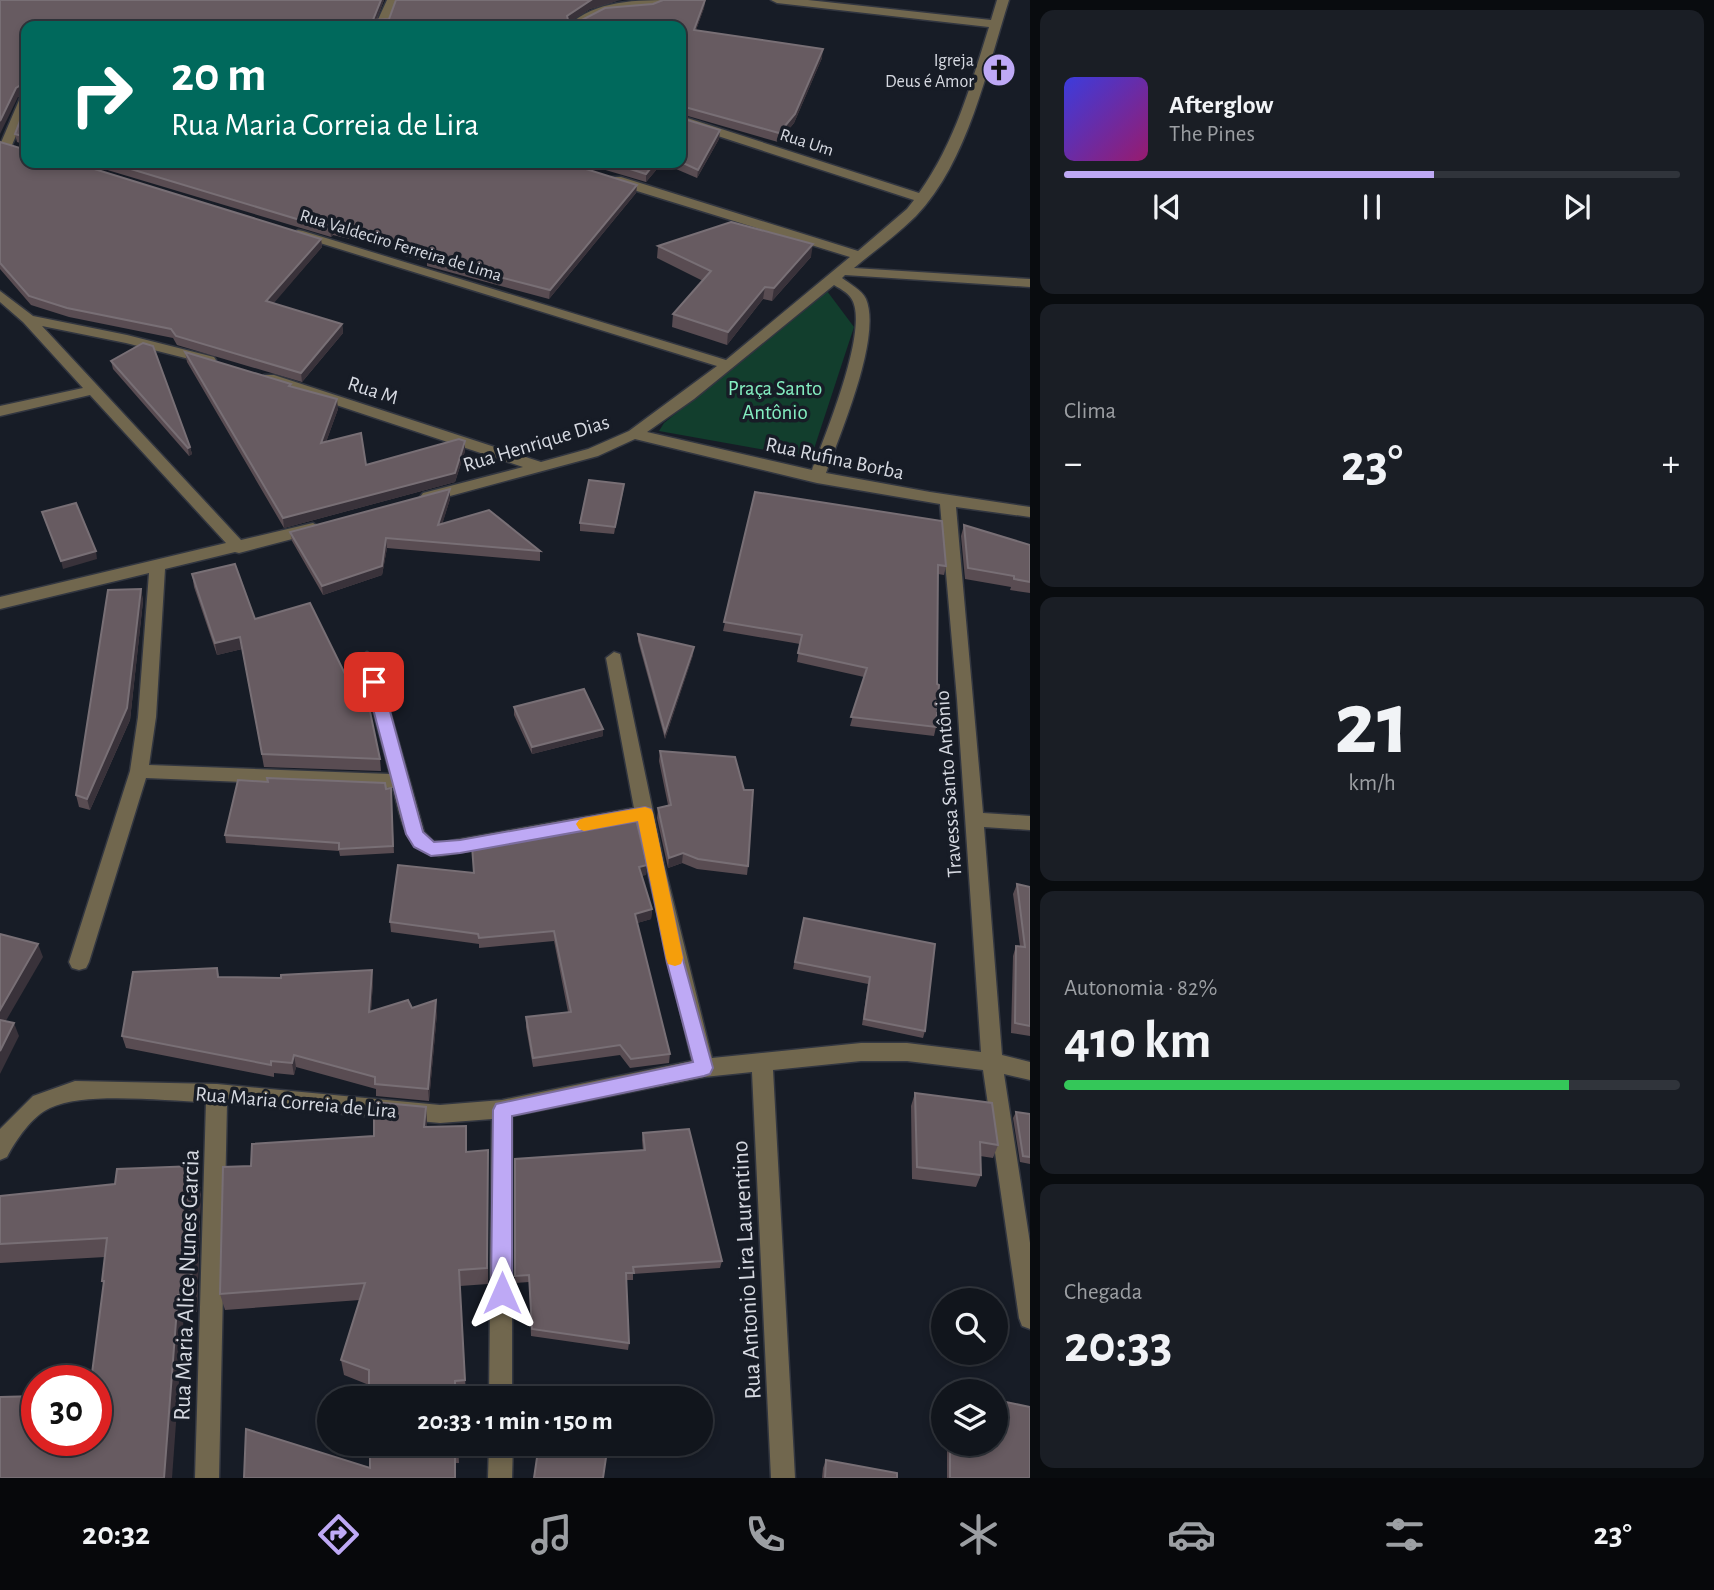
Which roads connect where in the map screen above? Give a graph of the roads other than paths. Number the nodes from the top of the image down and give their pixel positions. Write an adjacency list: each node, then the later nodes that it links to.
1 (393, 0): 5 (street)
2 (669, 0): 6 (street)
3 (777, 0): 7 (street)
4 (1003, 0): 7 (street, Rua Henrique Dias)
5 (384, 21)
6 (579, 21)
7 (996, 24): 12 (street, Rua Henrique Dias)
8 (21, 111): 10 (street)
9 (686, 122): 12 (street, Rua Um)
10 (8, 146)
11 (601, 175): 14 (street)
12 (922, 198): 14 (street, Rua Henrique Dias)
13 (278, 228): 20 (street, Rua Valdeciro Ferreira de Lima)
14 (860, 256): 15 (street, Rua Henrique Dias)
15 (838, 274): 16 (street); 20 (street, Rua Henrique Dias); 26 (street)
16 (1030, 283)
17 (0, 295): 18 (street)
18 (28, 319): 19 (street); 22 (street)
19 (225, 365)
20 (728, 365): 24 (street, Rua Henrique Dias)
21 (250, 372): 25 (street, Rua M)
22 (93, 390): 23 (street); 31 (street)
23 (0, 411)
24 (634, 434): 25 (street, Rua Henrique Dias); 26 (street, Rua Rufina Borba)
25 (540, 467): 27 (street, Rua Henrique Dias)
26 (817, 478): 28 (street, Rua Rufina Borba)
27 (407, 502)
28 (948, 502): 29 (street, Rua Rufina Borba); 39 (street, Travessa Santo Antônio)
29 (1030, 512)
30 (328, 524): 31 (street)
31 (239, 548): 32 (street)
32 (157, 567): 33 (street); 36 (street)
33 (0, 603)
34 (367, 658): 37 (street)
35 (614, 658): 38 (street)
36 (139, 771): 37 (street); 41 (street)
37 (400, 781): 38 (street)
38 (645, 813): 44 (street)
39 (973, 819): 40 (street); 43 (street, Travessa Santo Antônio)
40 (1030, 823)
41 (79, 962)
42 (762, 1060): 43 (street, Rua Maria Correia de Lira); 44 (street, Rua Maria Correia de Lira); 54 (street, Rua Antonio Lira Laurentino)
43 (992, 1062): 45 (street, Rua Maria Correia de Lira); 49 (street, Travessa Santo Antônio)
44 (704, 1068): 47 (street, Rua Maria Correia de Lira)
45 (1030, 1072)
46 (217, 1093): 47 (street, Rua Maria Correia de Lira); 48 (street, Rua Maria Correia de Lira); 52 (street, Rua Maria Alice Nunes Garcia)
47 (502, 1110): 50 (street)
48 (0, 1150)
49 (1030, 1318)
50 (501, 1386)
51 (501, 1456): 53 (street)
52 (207, 1478)
53 (500, 1478)
54 (783, 1478)

